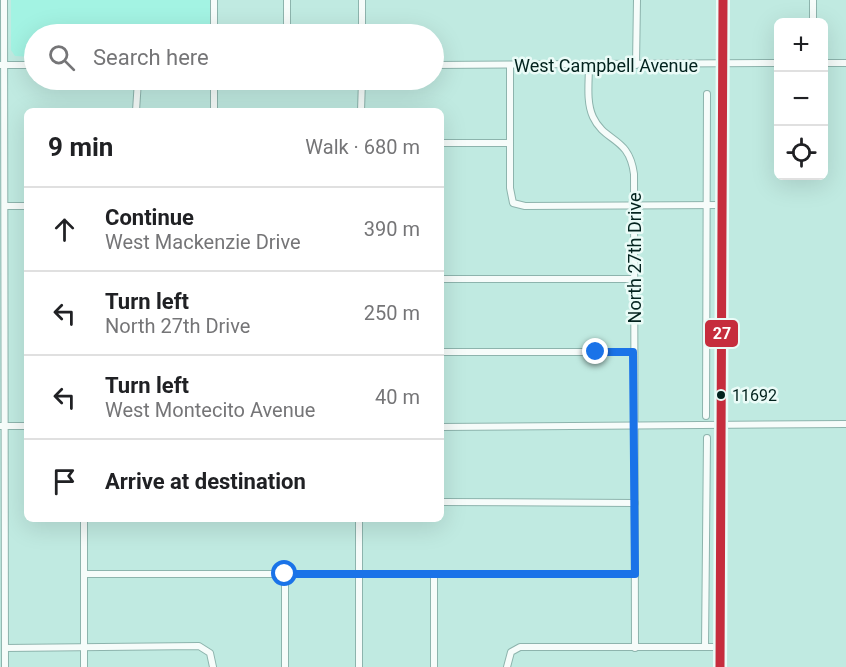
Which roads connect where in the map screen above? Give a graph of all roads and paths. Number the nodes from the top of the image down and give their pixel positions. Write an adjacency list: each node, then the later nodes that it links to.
1 (4, 0): 16 (street)
2 (214, 0): 9 (street)
3 (287, 0): 10 (street)
4 (362, 0): 11 (street)
5 (637, 0): 21 (street)
6 (723, 0): 15 (main road)
7 (813, 0): 8 (street)
8 (813, 18)
9 (214, 24)
10 (287, 24)
11 (362, 24)
12 (774, 63): 15 (street, West Campbell Avenue)
13 (828, 63): 14 (street)
14 (846, 63)
15 (723, 64): 21 (street, West Campbell Avenue); 33 (main road)
16 (2, 65): 17 (street); 34 (street)
17 (24, 65)
18 (444, 65): 19 (street, West Campbell Avenue)
19 (510, 65): 20 (street, West Campbell Avenue); 30 (street)
20 (589, 65): 21 (street, West Campbell Avenue); 31 (street, North 27th Drive)
21 (636, 65)
22 (137, 90): 26 (street)
23 (213, 90): 27 (street)
24 (362, 90): 28 (street)
25 (707, 94): 32 (street)
26 (136, 108)
27 (214, 108)
28 (361, 108)
29 (444, 142): 30 (street)
30 (510, 143): 31 (street)
31 (634, 205): 32 (street); 38 (street, North 27th Drive)
32 (708, 205): 33 (street); 41 (street)
33 (723, 205): 42 (main road)
34 (5, 206): 35 (street); 36 (street)
35 (24, 206)
36 (2, 247): 45 (street)
37 (444, 279): 38 (street)
38 (633, 279): 40 (street, North 27th Drive)
39 (444, 352): 40 (street)
40 (633, 352): 49 (street, North 27th Drive)
41 (706, 402): 42 (street); 43 (street)
42 (720, 402): 48 (main road)
43 (706, 416)
44 (846, 424): 48 (street)
45 (3, 426): 46 (street); 64 (street)
46 (24, 426)
47 (444, 426): 49 (street)
48 (720, 426): 49 (street); 52 (main road)
49 (634, 427): 54 (street, North 27th Drive)
50 (707, 438): 51 (street)
51 (706, 452): 52 (street); 62 (street)
52 (720, 452): 63 (main road)
53 (444, 502): 54 (street)
54 (636, 503): 61 (street, North 27th Drive)
55 (84, 522): 57 (street)
56 (359, 522): 59 (street)
57 (84, 573): 58 (street); 65 (street)
58 (285, 574): 59 (street); 70 (street)
59 (359, 574): 60 (street); 71 (street)
60 (434, 574): 61 (street); 72 (street)
61 (635, 574): 66 (street, North 27th Drive)
62 (705, 647): 63 (street); 66 (street)
63 (720, 647): 74 (main road)
64 (5, 648): 65 (street); 67 (street)
65 (84, 648): 68 (street); 69 (street)
66 (635, 648): 73 (street)
67 (5, 667)
68 (84, 667)
69 (213, 667)
70 (285, 667)
71 (359, 667)
72 (434, 667)
73 (507, 667)
74 (720, 667)

